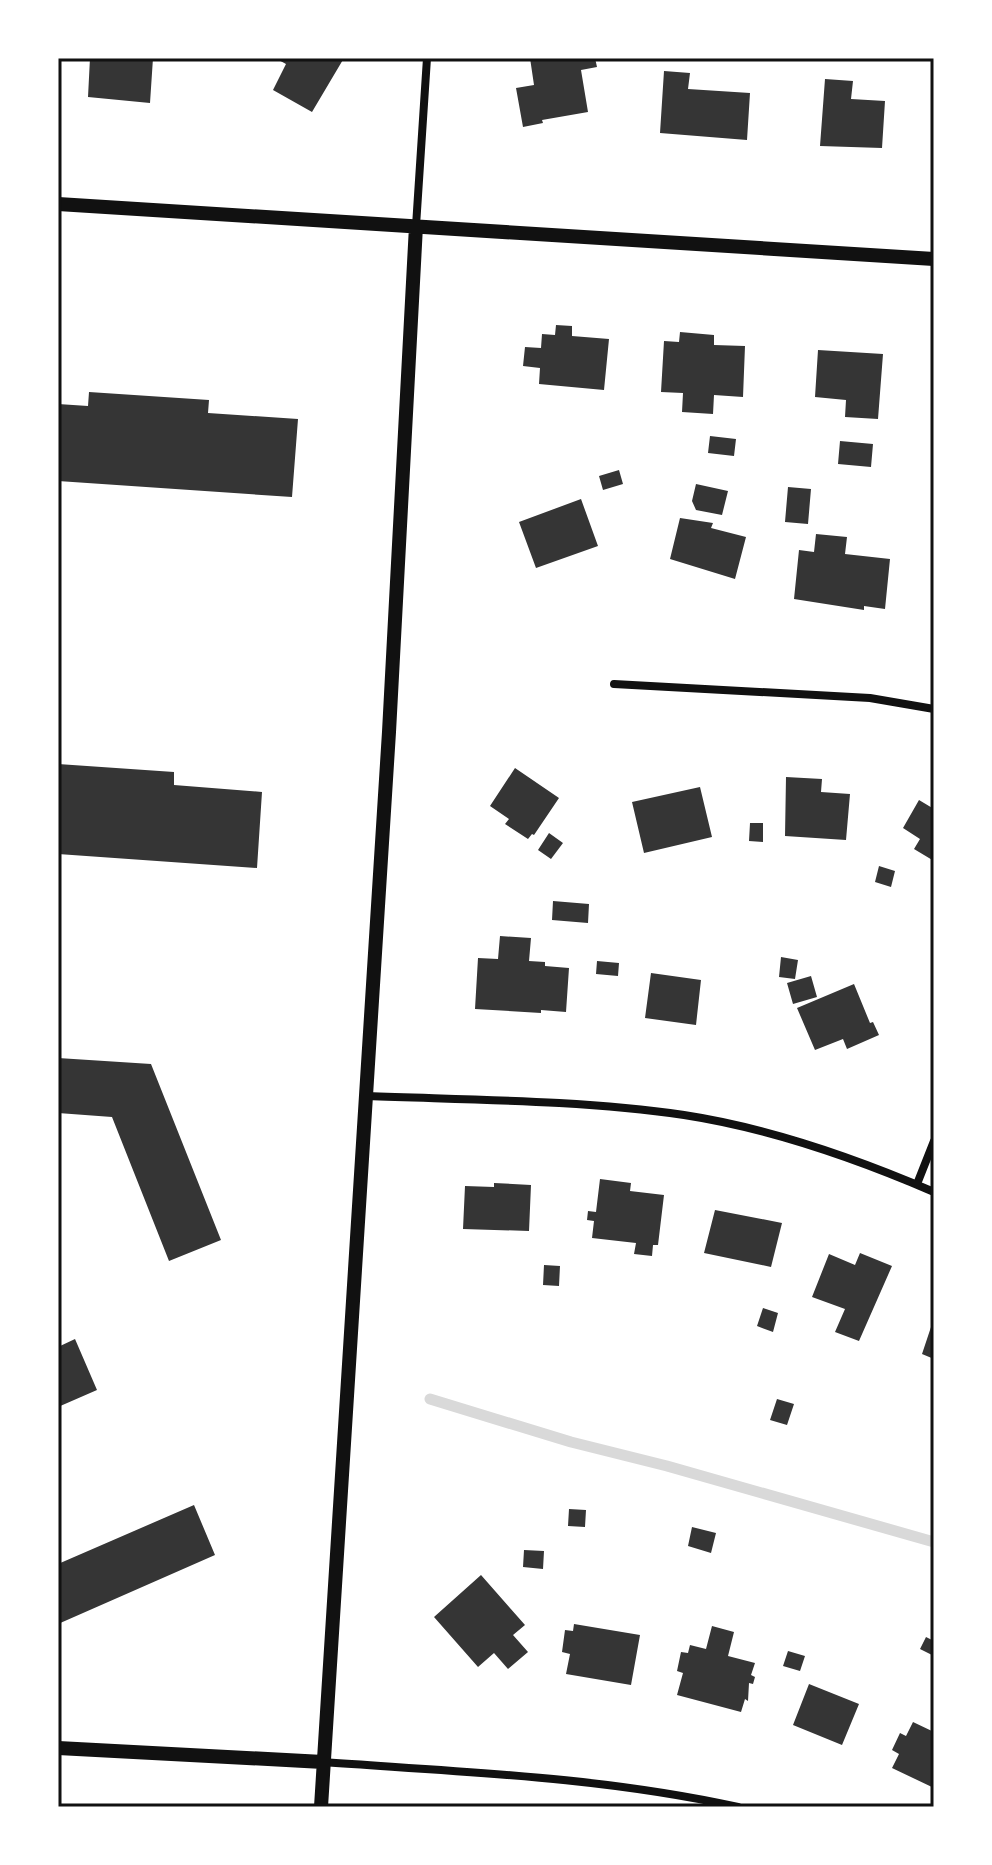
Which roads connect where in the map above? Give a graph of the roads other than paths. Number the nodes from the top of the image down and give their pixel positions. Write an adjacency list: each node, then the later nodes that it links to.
1 (427, 58): 3 (street)
2 (58, 204): 3 (street)
3 (416, 226): 4 (street); 7 (street)
4 (934, 259)
5 (614, 684): 6 (street)
6 (934, 709)
7 (367, 1096): 9 (street); 12 (street)
8 (934, 1141): 9 (street)
9 (917, 1184): 10 (street)
10 (934, 1192)
11 (58, 1748): 12 (street)
12 (323, 1762): 13 (street); 14 (street)
13 (321, 1807)
14 (738, 1807)

